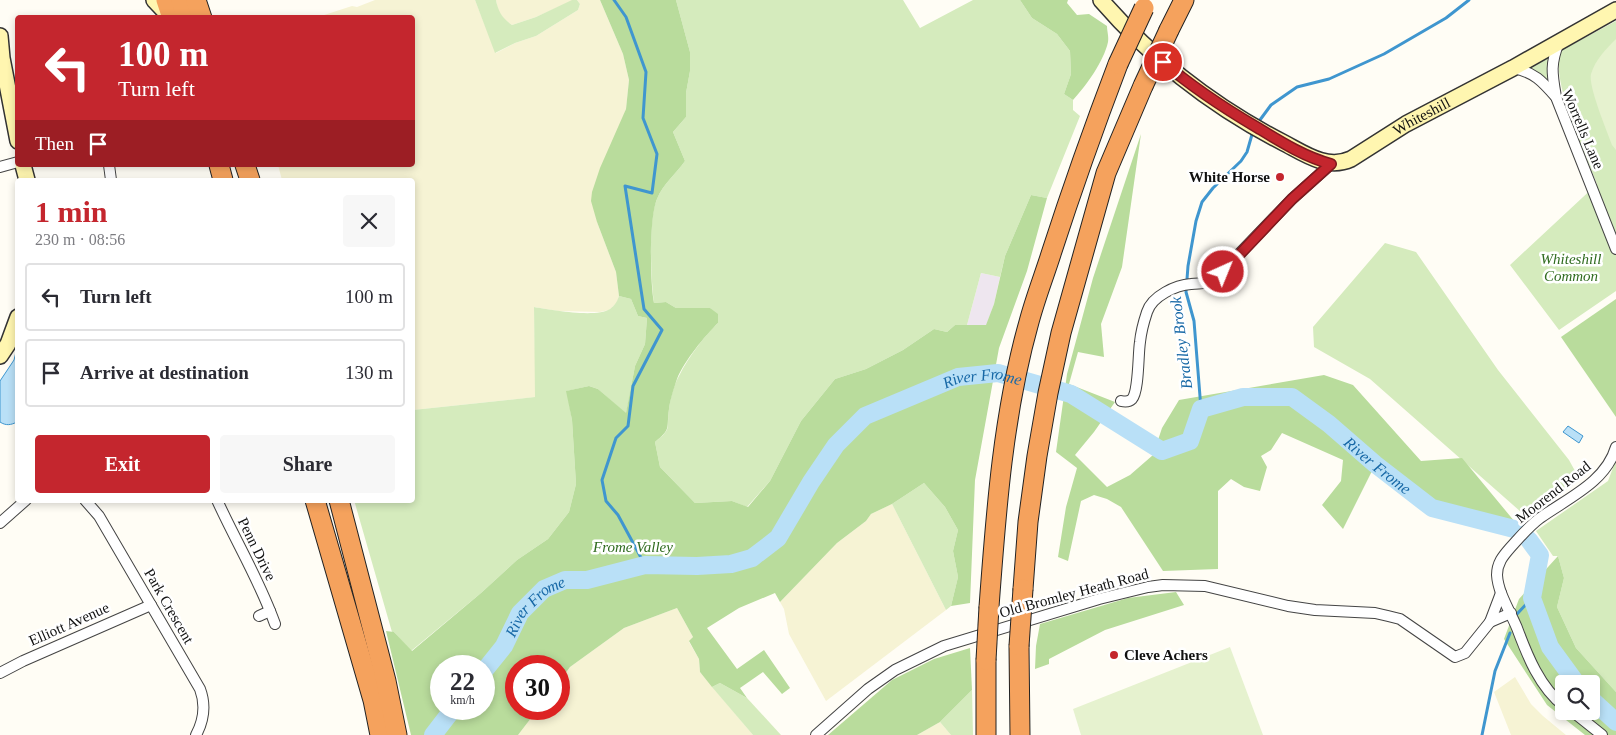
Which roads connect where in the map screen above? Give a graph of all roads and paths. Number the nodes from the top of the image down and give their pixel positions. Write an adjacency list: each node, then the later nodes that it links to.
1 (154, 0): 9 (main road)
2 (166, 0): 10 (highway)
3 (181, 0): 11 (highway)
4 (196, 0): 12 (highway)
5 (1101, 0): 19 (main road)
6 (1184, 0): 47 (highway, bridge)
7 (1146, 4): 46 (highway, bridge)
8 (1616, 10): 14 (main road, Whiteshill)
9 (168, 15)
10 (170, 15)
11 (185, 15)
12 (201, 15)
13 (0, 36): 17 (main road)
14 (1559, 42): 15 (main road, Whiteshill); 16 (street)
15 (1513, 68): 16 (street, Worrells Lane); 19 (main road, Whiteshill)
16 (1556, 97): 21 (street, Worrells Lane)
17 (15, 125)
18 (15, 163): 20 (street)
19 (1331, 164): 24 (street)
20 (0, 167)
21 (1616, 249)
22 (15, 325): 23 (main road)
23 (0, 356)
24 (1122, 401)
25 (1616, 447): 32 (street, Moorend Road)
26 (23, 503): 31 (street)
27 (88, 503): 33 (street, Park Crescent)
28 (218, 503): 34 (street, Penn Drive)
29 (316, 503): 43 (highway)
30 (340, 503): 44 (highway)
31 (0, 523)
32 (1501, 593): 35 (street, Moorend Road); 37 (street, Old Bromley Heath Road)
33 (151, 605): 39 (street, Elliott Avenue); 42 (street, Park Crescent)
34 (270, 611): 36 (street); 38 (street, Penn Drive)
35 (1511, 613): 37 (street, Old Bromley Heath Road); 40 (street, Moorend Road)
36 (259, 616)
37 (1490, 622): 45 (street, Old Bromley Heath Road)
38 (275, 624)
39 (0, 673)
40 (1555, 699)
41 (1583, 720): 48 (street)
42 (198, 734)
43 (380, 735)
44 (398, 735)
45 (816, 735)
46 (986, 735)
47 (1020, 735)
48 (1602, 735)

